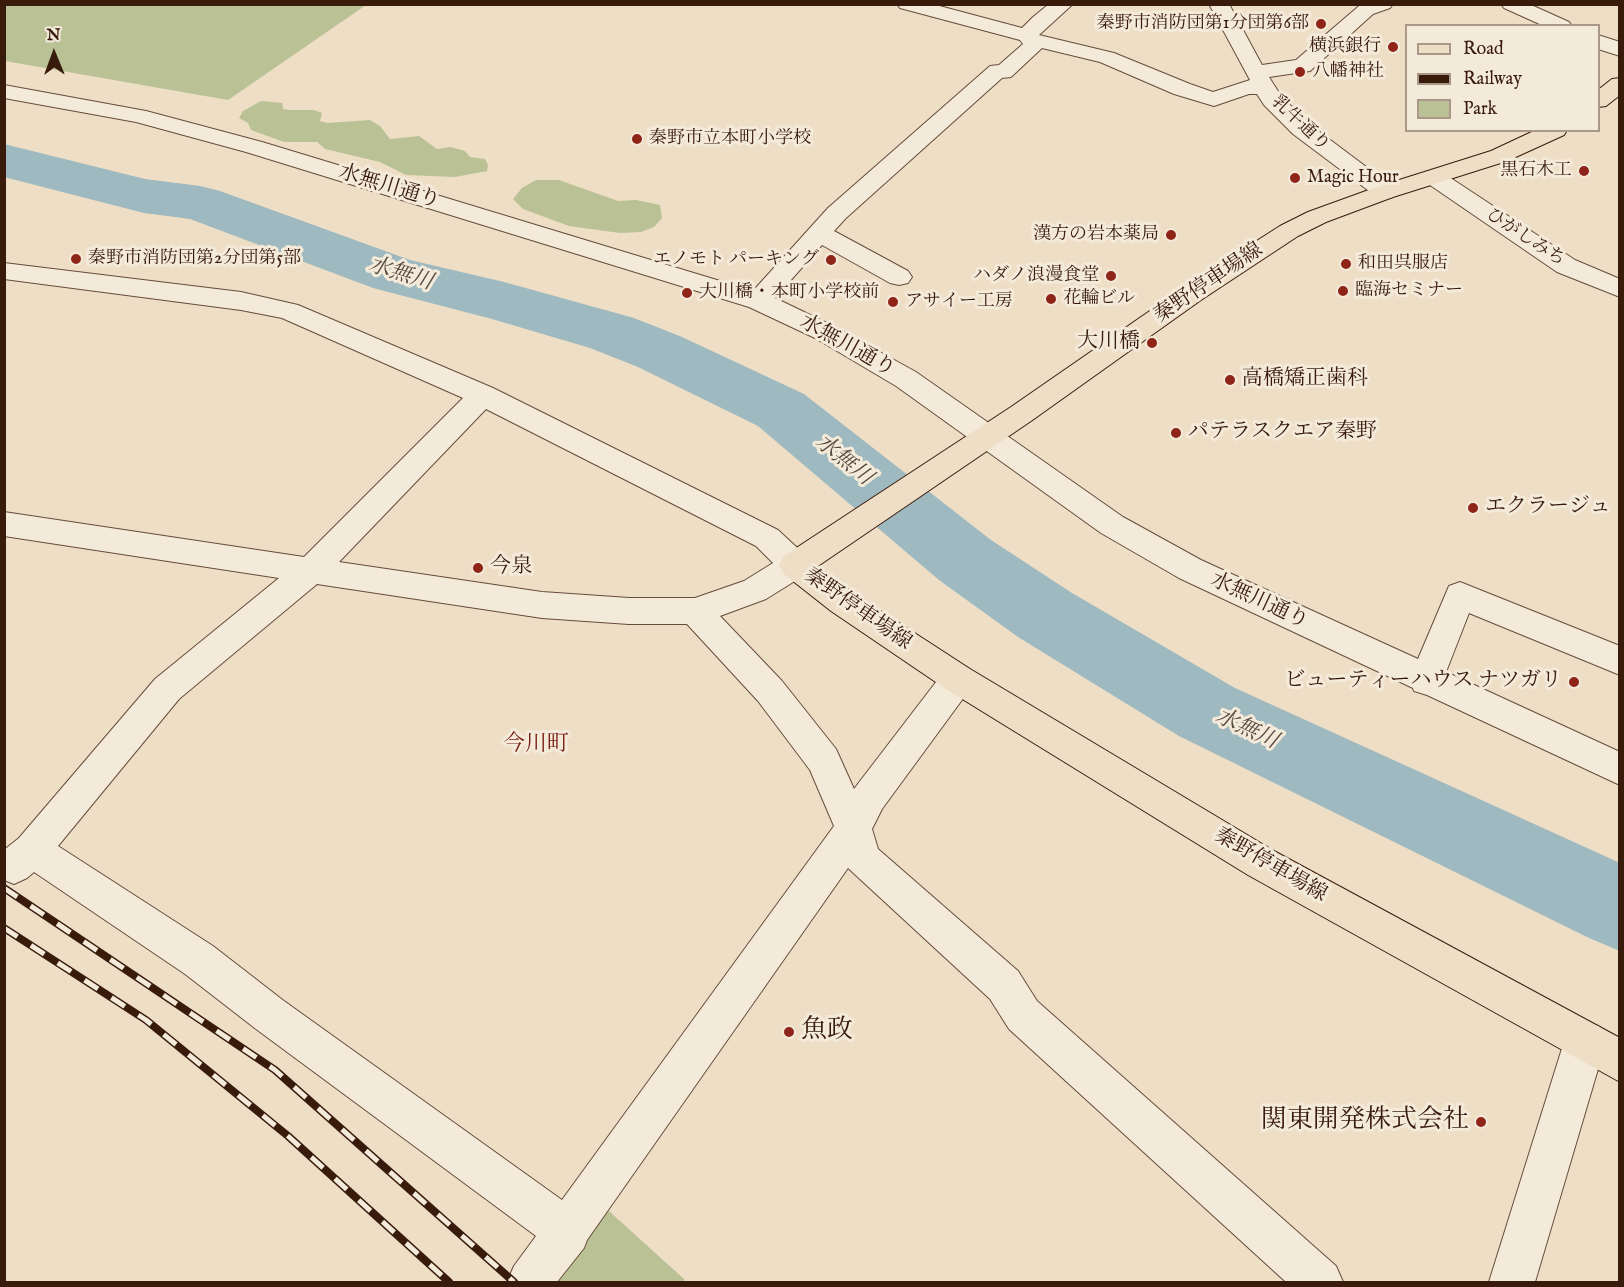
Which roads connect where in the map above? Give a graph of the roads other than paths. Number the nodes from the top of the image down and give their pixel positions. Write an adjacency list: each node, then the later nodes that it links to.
1 (907, 4): 7 (street)
2 (1063, 4): 7 (street)
3 (1219, 4): 10 (street, 乳牛通り)
4 (1383, 4): 10 (street)
5 (1511, 4): 6 (street)
6 (1557, 24)
7 (1029, 37): 10 (street); 17 (street)
8 (1600, 41): 9 (street)
9 (1620, 50)
10 (1258, 79): 16 (street, 乳牛通り)
11 (1620, 84): 13 (main road)
12 (4, 91): 21 (street, 水無川通り)
13 (1600, 100)
14 (1553, 132): 15 (main road, 秦野停車場線)
15 (1435, 178): 16 (main road, 秦野停車場線); 20 (street, ひがしみち)
16 (1385, 192): 23 (main road, 秦野停車場線)
17 (818, 232): 19 (street); 21 (street)
18 (4, 271): 22 (street)
19 (899, 277)
20 (1620, 290)
21 (758, 302): 23 (street, 水無川通り)
22 (483, 395): 25 (street); 26 (street)
23 (975, 445): 25 (main road, 秦野停車場線); 30 (street, 水無川通り)
24 (4, 524): 26 (street)
25 (806, 558): 27 (street); 29 (main road, 秦野停車場線)
26 (311, 570): 27 (street); 34 (street)
27 (695, 610): 32 (street)
28 (1620, 661): 30 (street)
29 (958, 679): 32 (street); 33 (main road, 秦野停車場線)
30 (1426, 681): 31 (street, 水無川通り)
31 (1620, 770)
32 (854, 829): 34 (street); 36 (street)
33 (1602, 1052): 37 (street)
34 (568, 1232): 35 (street)
35 (530, 1282)
36 (1320, 1282)
37 (1512, 1282)

